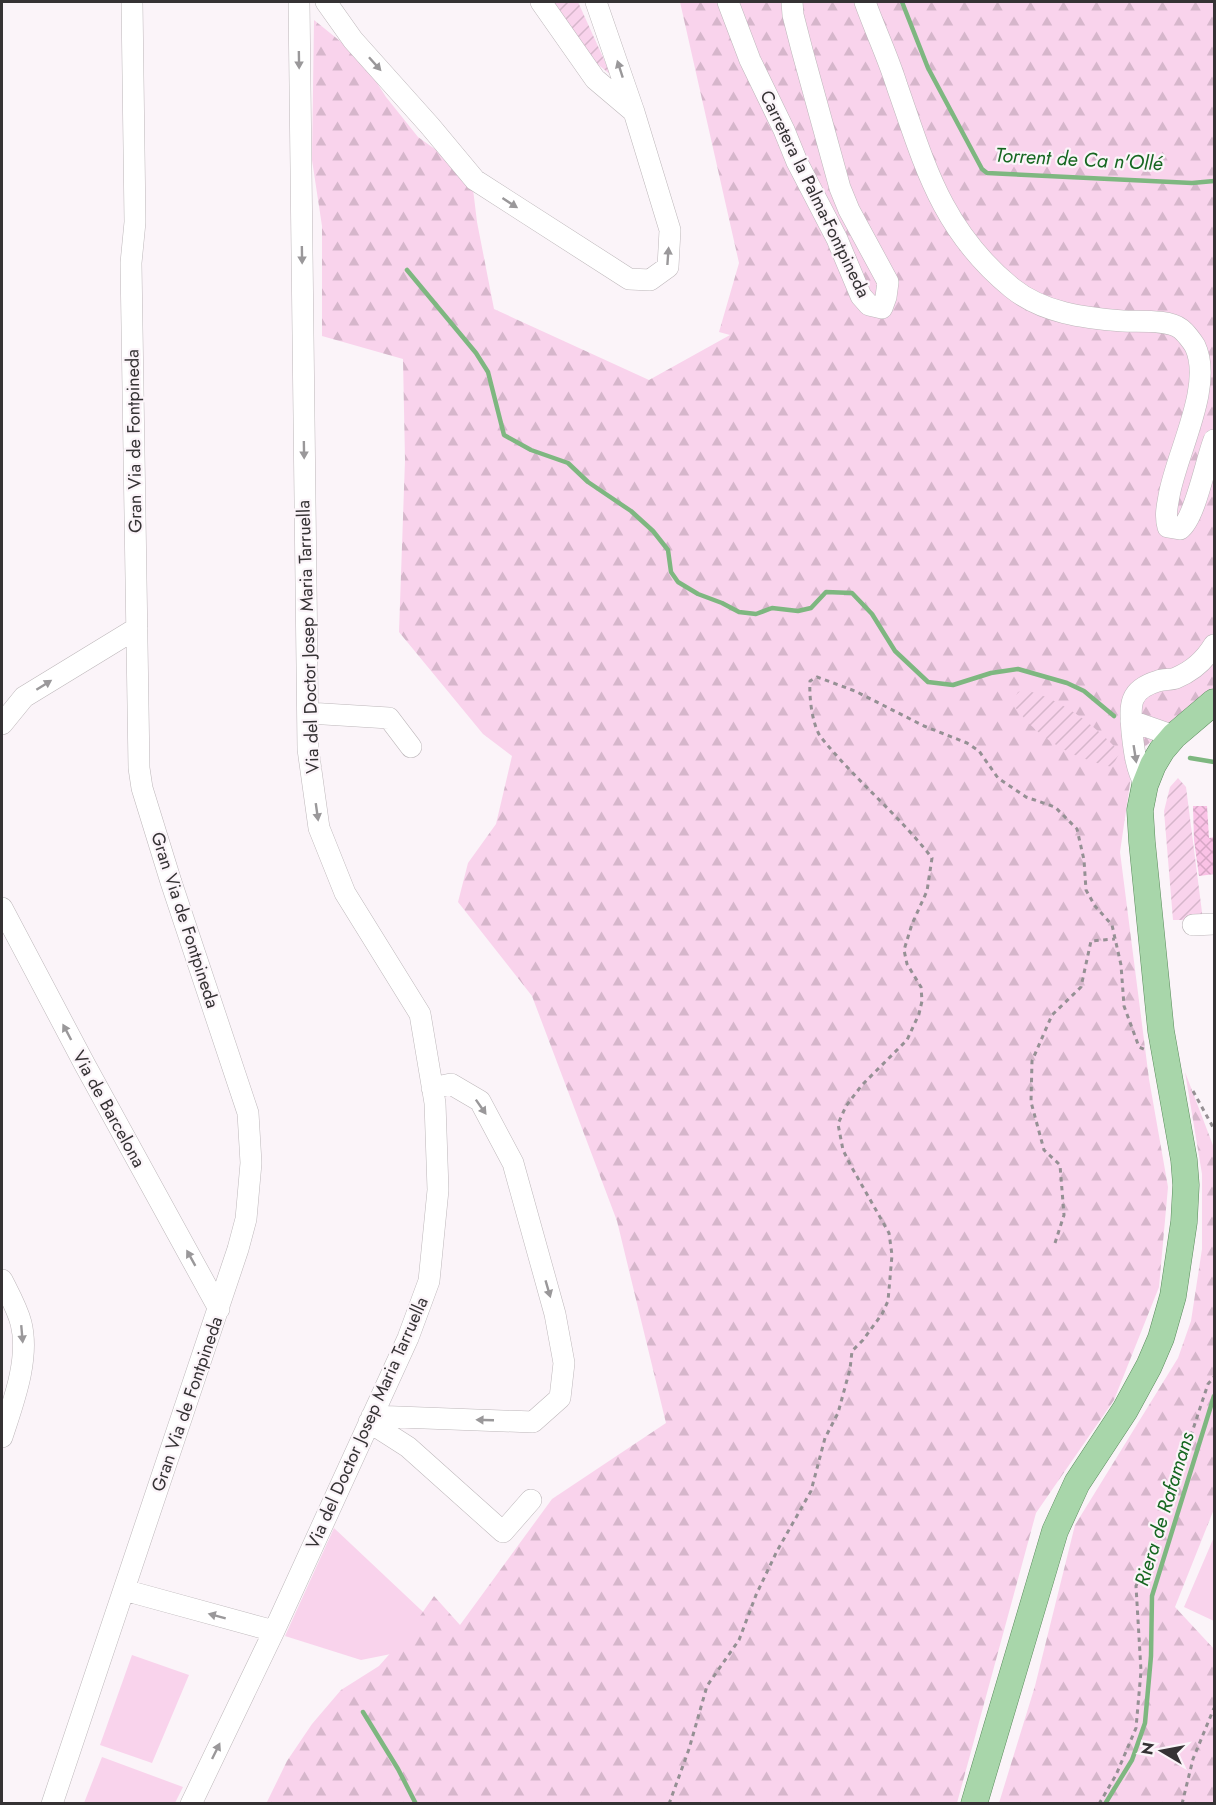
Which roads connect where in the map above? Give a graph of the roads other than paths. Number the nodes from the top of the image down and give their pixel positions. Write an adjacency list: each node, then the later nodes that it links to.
1 (132, 2): 11 (street, Gran Via de Fontpineda)
2 (299, 2): 14 (street, Via del Doctor Josep Maria Tarruella, one-way to 14)
3 (326, 2): 9 (street, one-way to 9)
4 (541, 2): 9 (street)
5 (596, 2): 9 (street, one-way to 5)
6 (728, 2): 7 (street, Carretera la Palma-Fontpineda)
7 (792, 2)
8 (865, 2): 10 (street)
9 (634, 112)
10 (1215, 440)
11 (137, 628): 16 (street, one-way to 11); 25 (street, Gran Via de Fontpineda)
12 (1215, 645): 15 (street)
13 (1215, 702): 17 (main road)
14 (308, 713): 18 (street); 23 (street, Via del Doctor Josep Maria Tarruella, one-way to 23)
15 (1131, 721): 17 (street); 19 (street, one-way to 19)
16 (2, 724)
17 (1174, 736): 19 (main road)
18 (411, 747)
19 (1145, 785): 33 (main road)
20 (2, 908): 25 (street, Via de Barcelona, one-way to 20)
21 (1215, 924): 22 (street)
22 (1193, 925)
23 (432, 1088): 26 (street, Via del Doctor Josep Maria Tarruella); 26 (street, one-way to 26)
24 (2, 1280): 27 (street, one-way to 27)
25 (219, 1309): 29 (street, Gran Via de Fontpineda)
26 (371, 1419): 28 (street); 30 (street, Via del Doctor Josep Maria Tarruella)
27 (2, 1437)
28 (531, 1500)
29 (124, 1590): 30 (street, one-way to 29); 31 (street, Gran Via de Fontpineda)
30 (274, 1631): 32 (street, Via del Doctor Josep Maria Tarruella, one-way to 30)
31 (52, 1803)
32 (191, 1803)
33 (974, 1803)

